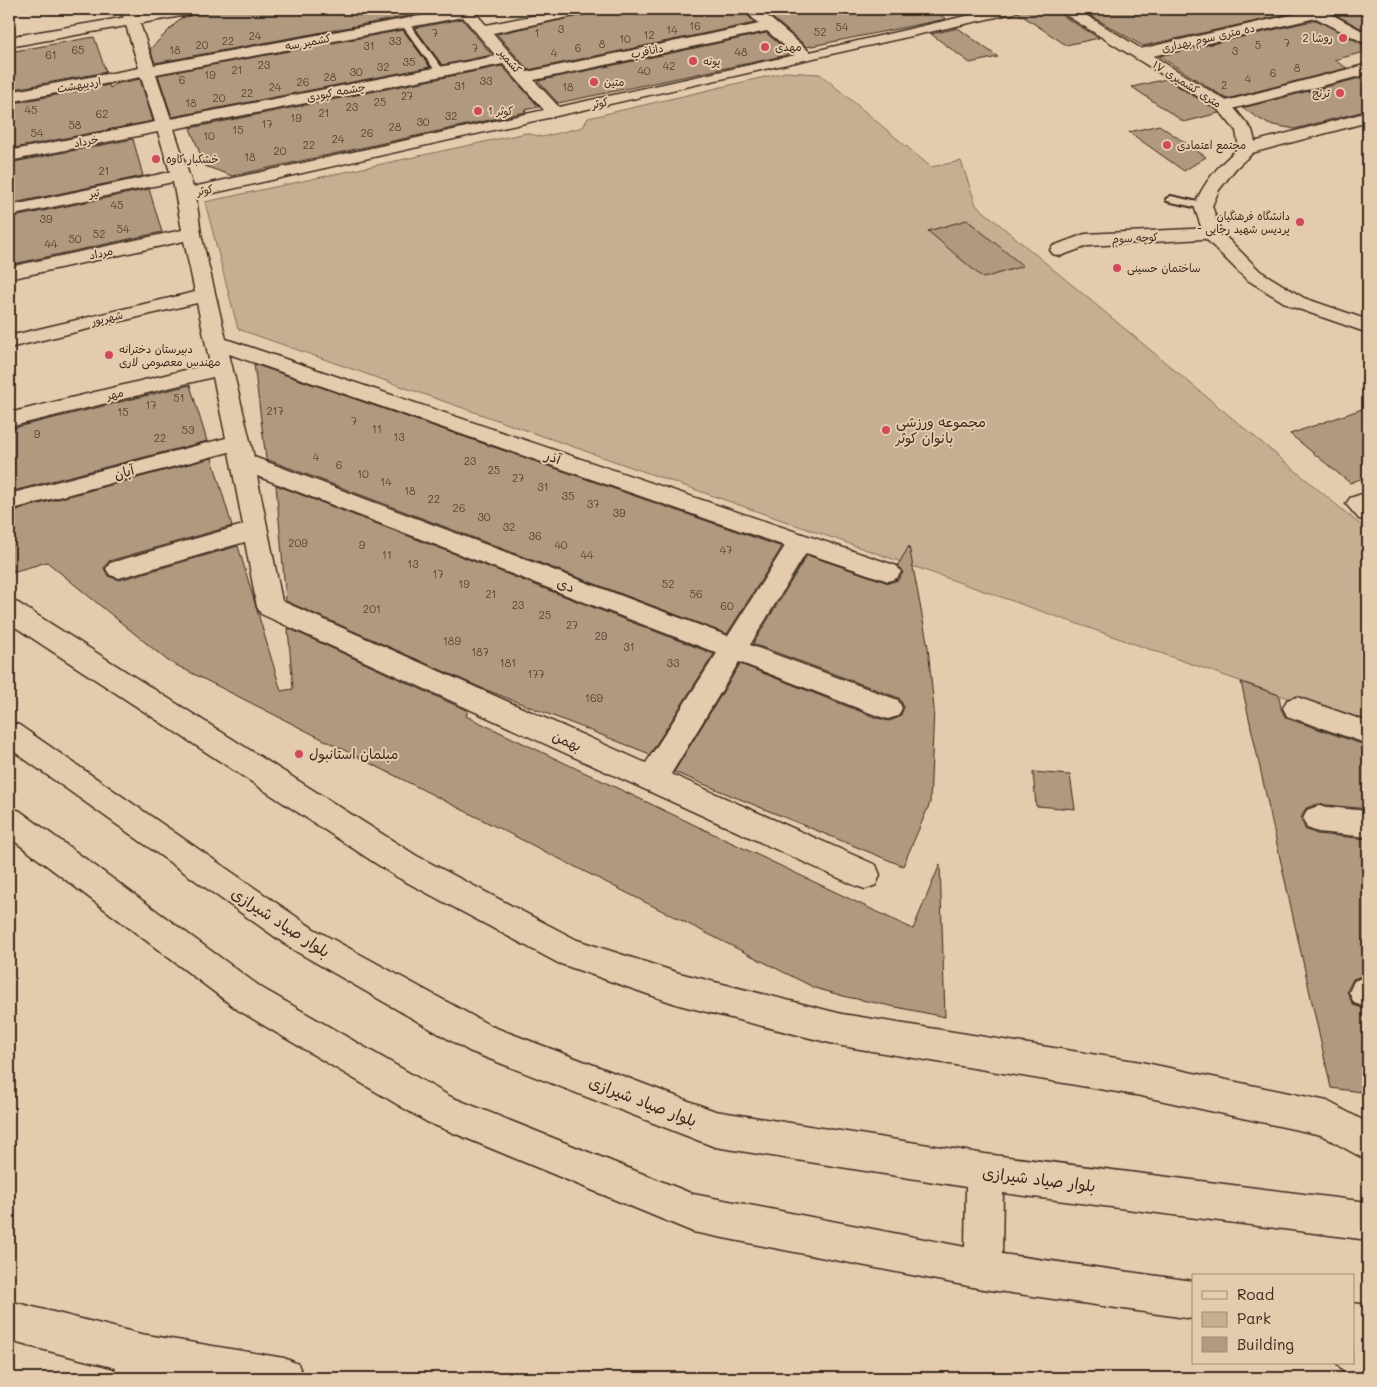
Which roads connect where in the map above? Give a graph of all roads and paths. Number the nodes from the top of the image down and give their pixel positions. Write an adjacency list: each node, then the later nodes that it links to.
1 (198, 9): 9 (street)
2 (588, 9): 13 (street)
3 (750, 9): 11 (street)
4 (1014, 9): 17 (street, کوثر)
5 (1066, 9): 16 (street, ۱۷ متری کشمیری)
6 (1335, 9): 8 (street, ده متری سوم بهداری)
7 (466, 10): 10 (street, کشمیر سه); 13 (street, کشمیر)
8 (1314, 11): 14 (street); 16 (street, ده متری سوم بهداری)
9 (126, 13): 12 (street); 15 (street); 21 (street, کوثر)
10 (405, 24): 20 (lane); 21 (street, کشمیر سه)
11 (770, 26): 17 (street); 22 (street, دانافرب)
12 (9, 27)
13 (483, 30): 18 (street, کشمیر)
14 (1368, 40)
15 (9, 42)
16 (1140, 54): 24 (street, ۱۷ متری کشمیری)
17 (808, 57): 25 (street, کوثر)
18 (508, 58): 20 (street, چشمه کبودی); 22 (street, کشمیر)
19 (1368, 69): 24 (street)
20 (440, 71): 27 (street, چشمه کبودی)
21 (148, 72): 23 (street, اردیبهشت); 27 (street, کوثر)
22 (524, 77): 25 (street, کشمیر)
23 (9, 98)
24 (1224, 106): 28 (street, ۱۷ متری کشمیری)
25 (555, 113): 31 (street, کوثر)
26 (1368, 117): 28 (street)
27 (164, 126): 29 (street, خرداد); 30 (street, کوثر)
28 (1248, 149): 33 (street)
29 (9, 156)
30 (180, 175): 31 (street, کوثر); 34 (street, تیر)
31 (186, 194): 35 (street, کوثر)
32 (1170, 199): 33 (lane)
33 (1203, 206): 36 (street)
34 (9, 211)
35 (192, 234): 38 (street, مرداد); 39 (street, کوثر)
36 (1212, 234): 37 (street, کوچه سوم); 40 (street)
37 (1060, 250)
38 (9, 273)
39 (206, 295): 41 (street, شهریور); 42 (street, کوثر)
40 (1368, 327)
41 (9, 342)
42 (217, 343): 43 (street, کوثر); 50 (street, آذر)
43 (222, 368): 44 (street, مهر); 45 (street, کوثر)
44 (9, 420)
45 (241, 452): 47 (street, آبان); 49 (street, کوثر); 55 (street, دی)
46 (1368, 500): 48 (street)
47 (9, 502)
48 (1368, 513)
49 (256, 530): 51 (street); 53 (street, کوثر)
50 (801, 541): 52 (street, آذر); 55 (street)
51 (118, 569)
52 (888, 572)
53 (270, 607): 60 (street, بهمن)
54 (9, 610): 65 (street)
55 (734, 649): 56 (street, دی); 60 (street)
56 (888, 708)
57 (1297, 708): 59 (street)
58 (9, 733): 66 (street, بلوار صیاد شیرازی)
59 (1368, 733)
60 (652, 779): 64 (street, بهمن)
61 (1318, 819): 63 (street)
62 (9, 820): 68 (street)
63 (1368, 824)
64 (864, 875)
65 (1368, 1143)
66 (984, 1172): 67 (street, بلوار صیاد شیرازی); 68 (street)
67 (1368, 1221)
68 (983, 1270): 69 (street)
69 (1192, 1300)
70 (9, 1321): 75 (street)
71 (1354, 1323): 72 (street)
72 (1368, 1325)
73 (1354, 1354): 74 (street)
74 (1368, 1364)
75 (137, 1366): 76 (street)
76 (284, 1378)

